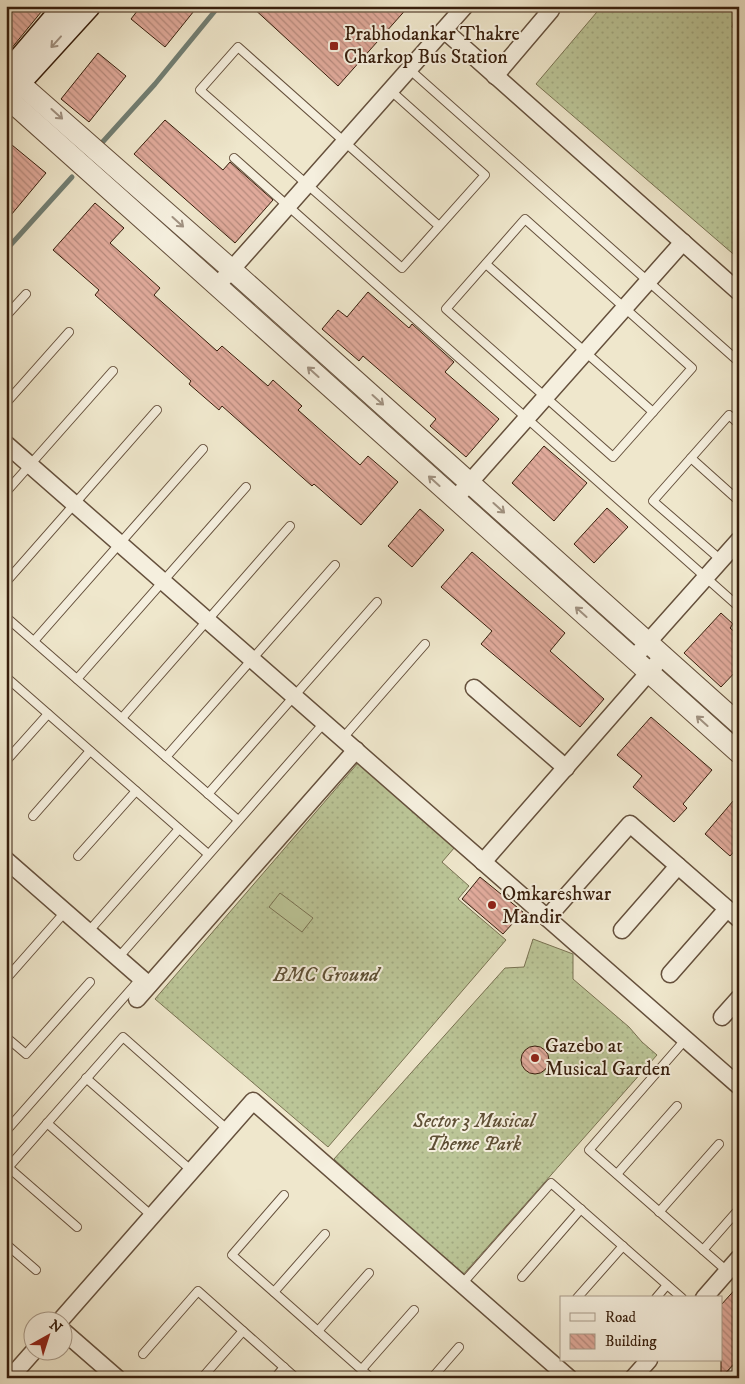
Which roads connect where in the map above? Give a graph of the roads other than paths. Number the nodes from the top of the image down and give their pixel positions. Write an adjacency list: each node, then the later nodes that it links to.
1 (65, 6): 8 (main road)
2 (89, 6): 8 (main road, one-way to 8)
3 (464, 6): 5 (street)
4 (551, 10): 7 (street)
5 (444, 30): 6 (street); 7 (street)
6 (408, 69): 9 (street); 18 (lane)
7 (495, 76): 15 (street)
8 (9, 85): 17 (street, one-way to 17); 19 (street)
9 (390, 90): 10 (street); 14 (lane)
10 (344, 142): 12 (street); 12 (lane); 14 (lane)
11 (234, 158): 13 (lane)
12 (307, 184): 13 (street); 14 (lane)
13 (287, 207): 17 (street); 32 (lane)
14 (439, 226)
15 (683, 242): 18 (street); 20 (street)
16 (486, 264): 22 (lane); 25 (lane); 28 (lane)
17 (231, 269): 19 (street); 38 (street, one-way to 38)
18 (648, 282): 22 (street); 26 (lane)
19 (217, 286): 41 (street, one-way to 19)
20 (739, 292)
21 (26, 294): 23 (lane)
22 (625, 308): 25 (street); 31 (lane)
23 (6, 316)
24 (69, 332): 29 (lane)
25 (585, 352): 28 (street); 31 (lane)
26 (739, 362)
27 (113, 371): 37 (lane)
28 (545, 397): 31 (lane); 32 (street)
29 (6, 403)
30 (157, 410): 43 (lane)
31 (653, 412)
32 (526, 419): 38 (street); 49 (lane)
33 (739, 424): 36 (lane)
34 (6, 444): 37 (street)
35 (202, 449): 46 (lane)
36 (691, 458): 42 (lane); 47 (lane)
37 (30, 465): 40 (lane); 43 (street)
38 (470, 482): 41 (street); 57 (street, one-way to 57)
39 (246, 487): 51 (lane)
40 (6, 492)
41 (455, 499): 61 (street, one-way to 41)
42 (739, 501)
43 (75, 504): 46 (street); 50 (lane)
44 (290, 526): 55 (lane)
45 (739, 540): 47 (street)
46 (120, 544): 51 (street); 56 (lane)
47 (720, 560): 49 (street)
48 (334, 565): 60 (lane)
49 (705, 578): 53 (lane); 57 (street)
50 (6, 582)
51 (163, 582): 55 (street); 64 (lane)
52 (377, 602): 66 (lane)
53 (739, 608)
54 (6, 617): 56 (lane)
55 (207, 620): 60 (street); 68 (lane)
56 (34, 641): 64 (lane)
57 (649, 641): 59 (street); 61 (street)
58 (425, 644): 71 (lane)
59 (664, 655): 62 (street); 70 (street)
60 (252, 659): 66 (street); 75 (lane)
61 (633, 659): 62 (street)
62 (649, 673): 74 (street, one-way to 62); 77 (street)
63 (6, 677): 67 (lane)
64 (77, 679): 68 (lane)
65 (474, 688): 77 (street)
66 (294, 696): 69 (street); 79 (lane)
67 (48, 714): 73 (lane); 76 (lane)
68 (122, 718): 75 (lane)
69 (324, 723): 71 (street); 81 (lane)
70 (739, 724)
71 (342, 739): 72 (street)
72 (356, 750): 86 (street); 97 (street)
73 (90, 751): 78 (lane); 80 (lane)
74 (739, 753)
75 (166, 757): 79 (lane)
76 (6, 761)
77 (566, 768): 86 (street)
78 (136, 791): 82 (lane); 84 (lane)
79 (208, 794): 81 (lane)
80 (33, 816)
81 (238, 820): 83 (lane)
82 (179, 829): 83 (lane); 92 (lane)
83 (208, 854): 93 (lane)
84 (78, 856)
85 (6, 860): 88 (street)
86 (483, 862): 90 (street)
87 (678, 866): 89 (street); 90 (street); 91 (street)
88 (65, 912): 92 (street); 95 (lane)
89 (733, 914): 94 (street)
90 (547, 918): 102 (street)
91 (622, 930)
92 (88, 932): 93 (street)
93 (118, 958): 97 (street)
94 (670, 974)
95 (6, 979)
96 (90, 982): 101 (lane)
97 (145, 982): 99 (street); 108 (lane)
98 (739, 998): 100 (street)
99 (137, 999)
100 (722, 1017)
101 (6, 1037)
102 (685, 1040): 104 (street); 112 (lane)
103 (86, 1078): 106 (lane); 107 (lane); 111 (lane)
104 (739, 1086)
105 (677, 1106): 112 (lane)
106 (47, 1123): 110 (lane); 117 (lane)
107 (228, 1130): 111 (street); 128 (street)
108 (6, 1131)
109 (719, 1144): 116 (lane)
110 (7, 1168): 118 (lane)
111 (192, 1171): 117 (street)
112 (617, 1174): 116 (lane)
113 (284, 1195): 130 (lane)
114 (581, 1209): 121 (lane); 127 (lane); 128 (lane)
115 (739, 1209): 122 (lane)
116 (659, 1212): 122 (lane)
117 (152, 1216): 136 (street)
118 (77, 1228)
119 (325, 1234): 130 (lane)
120 (6, 1244): 124 (lane)
121 (623, 1246): 129 (lane); 131 (lane)
122 (703, 1250): 125 (lane)
123 (739, 1258): 125 (street)
124 (36, 1270)
125 (727, 1271): 134 (street)
126 (369, 1273): 138 (lane)
127 (522, 1277)
128 (462, 1284): 154 (street)
129 (667, 1285): 132 (lane); 133 (lane)
130 (274, 1292): 138 (lane)
131 (579, 1296)
132 (658, 1296)
133 (680, 1296)
134 (706, 1296)
135 (414, 1310): 145 (lane)
136 (68, 1312)
137 (243, 1331): 141 (lane); 144 (lane); 149 (lane)
138 (318, 1331): 145 (lane)
139 (72, 1339): 147 (street)
140 (459, 1347): 153 (lane)
141 (143, 1354)
142 (24, 1362): 148 (street)
143 (647, 1362): 155 (street)
144 (284, 1367): 150 (lane); 151 (lane)
145 (362, 1370): 152 (lane)
146 (739, 1374): 156 (street)
147 (113, 1377)
148 (10, 1378)
149 (202, 1378)
150 (274, 1378)
151 (296, 1378)
152 (371, 1378)
153 (432, 1378)
154 (569, 1378)
155 (633, 1378)
156 (736, 1378)

